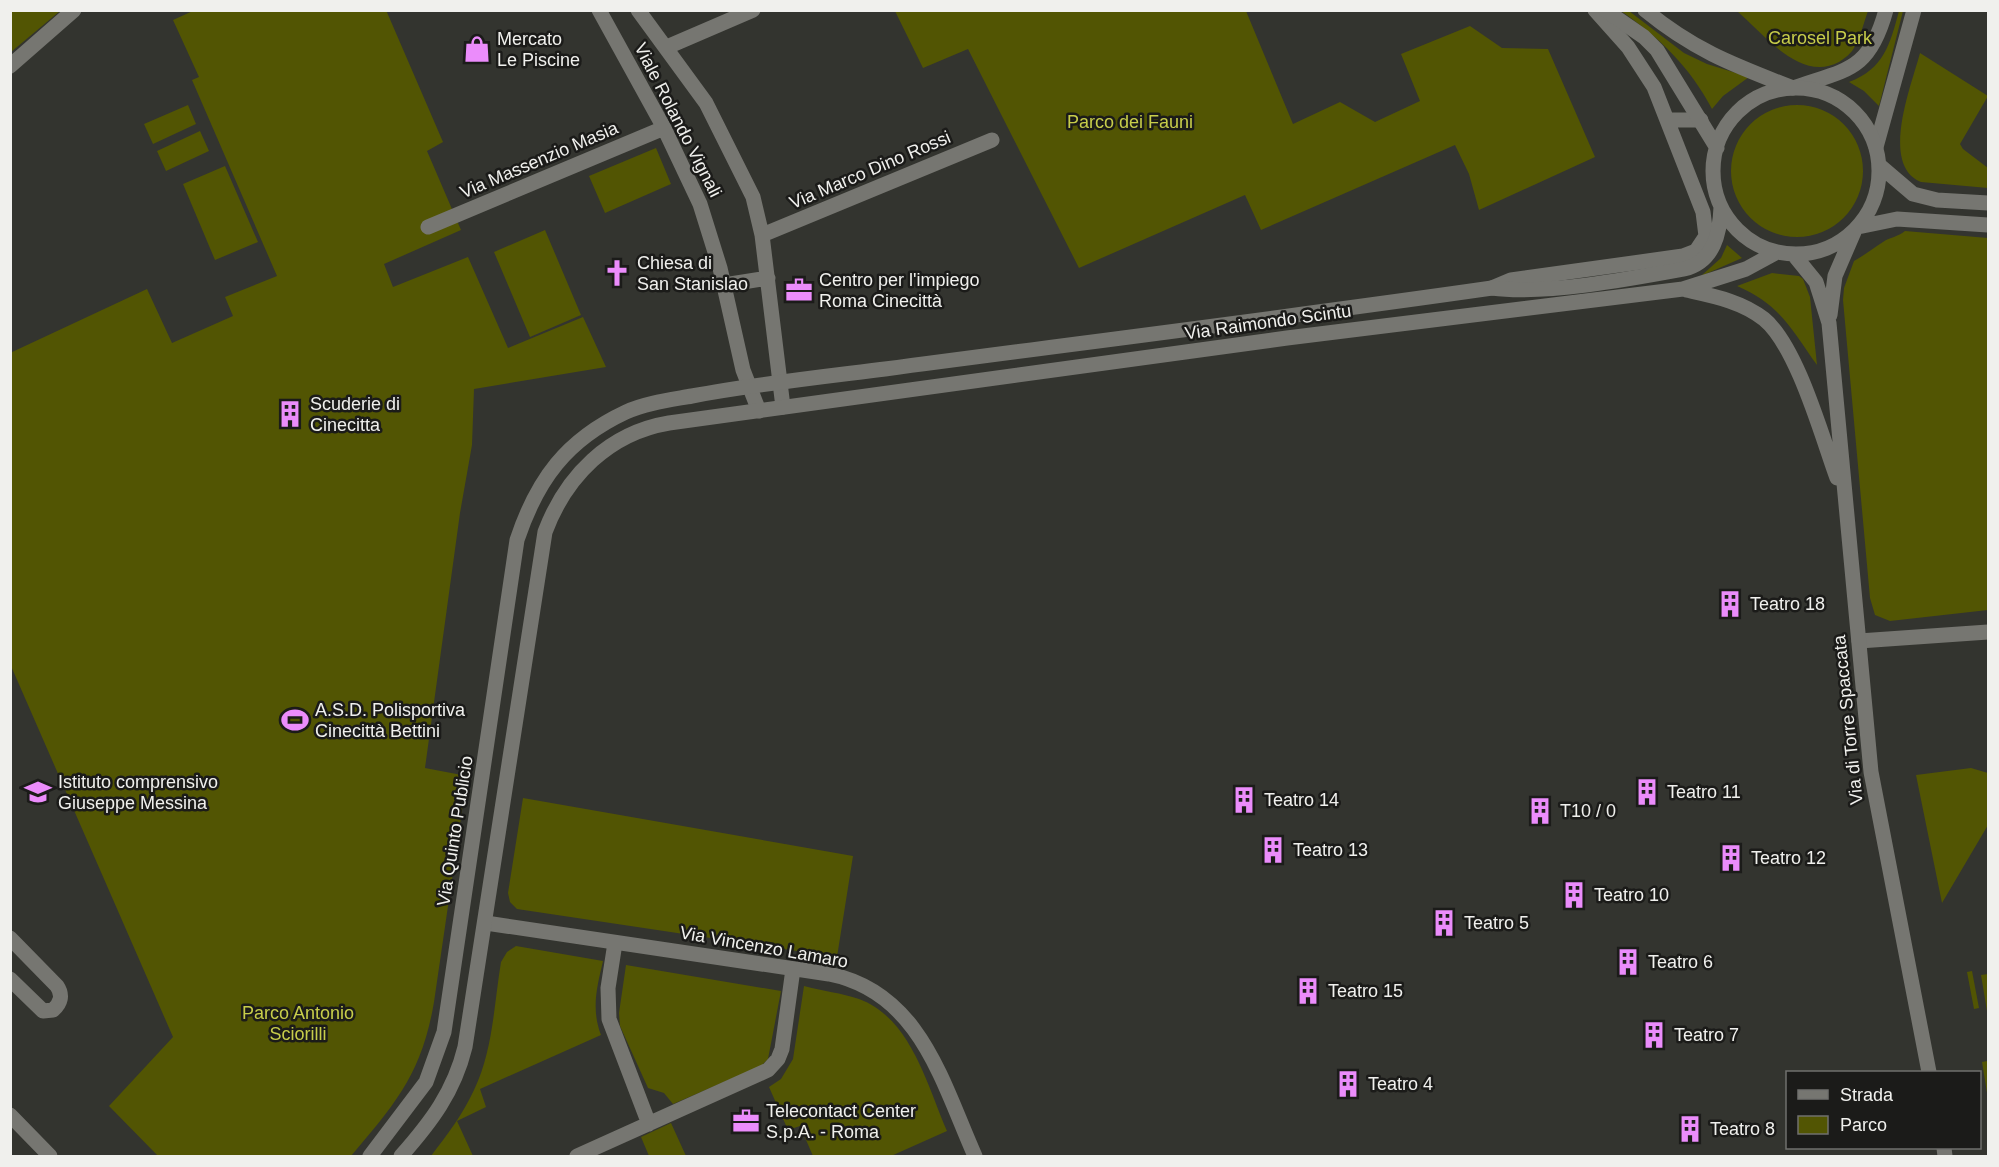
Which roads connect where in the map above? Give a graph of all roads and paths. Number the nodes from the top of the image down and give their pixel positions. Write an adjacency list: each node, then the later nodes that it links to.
1 (74, 10): 11 (street)
2 (638, 10): 10 (street, Viale Rolando Vignali)
3 (753, 10): 10 (street)
4 (1595, 10): 13 (street, Via Raimondo Scintu)
5 (1645, 10): 12 (street)
6 (1886, 10): 12 (street)
7 (1914, 10): 17 (street)
8 (599, 11): 15 (street, Viale Rolando Vignali)
9 (1610, 12): 14 (street)
10 (667, 47): 25 (street, Viale Rolando Vignali)
11 (10, 66)
12 (1793, 88): 17 (street); 18 (street)
13 (1668, 120): 14 (street); 30 (street, Via Raimondo Scintu)
14 (1701, 120): 18 (street)
15 (664, 128): 23 (street, Via Massenzio Masia); 29 (street, Viale Rolando Vignali)
16 (992, 140): 25 (street, Via Marco Dino Rossi)
17 (1876, 147): 19 (street)
18 (1717, 148): 21 (street)
19 (1879, 165): 20 (street); 24 (street)
20 (1989, 203)
21 (1721, 207): 26 (street); 30 (street, Via Raimondo Scintu)
22 (1989, 225): 24 (street)
23 (428, 227)
24 (1856, 229): 27 (street); 32 (street, Via di Torre Spaccata)
25 (762, 235): 28 (street, Viale Rolando Vignali)
26 (1777, 252): 27 (street); 31 (street, Via Raimondo Scintu)
27 (1794, 255): 32 (street, Via di Torre Spaccata)
28 (768, 278): 29 (street); 33 (street, Viale Rolando Vignali)
29 (724, 285): 34 (street, Viale Rolando Vignali)
30 (1492, 288): 33 (street, Via Raimondo Scintu)
31 (1683, 289): 35 (street, Via Raimondo Scintu); 37 (street)
32 (1829, 323): 37 (street, Via di Torre Spaccata)
33 (779, 382): 34 (street, Via Raimondo Scintu); 35 (street, Viale Rolando Vignali)
34 (751, 387): 36 (street, Viale Rolando Vignali); 40 (street, Via Quinto Publicio)
35 (783, 407): 36 (street, Via Raimondo Scintu)
36 (759, 411): 41 (street)
37 (1846, 501): 39 (street, Via di Torre Spaccata)
38 (1989, 632): 39 (street)
39 (1858, 641): 46 (street, Via di Torre Spaccata)
40 (463, 906): 41 (street); 50 (street, Via Quinto Publicio)
41 (486, 923): 43 (street, Via Vincenzo Lamaro); 51 (street)
42 (10, 938): 45 (street)
43 (615, 943): 44 (street, Via Vincenzo Lamaro); 48 (street)
44 (793, 969): 48 (street); 53 (street, Via Vincenzo Lamaro)
45 (10, 979)
46 (1929, 1071)
47 (10, 1115): 49 (street)
48 (649, 1124): 52 (street)
49 (50, 1156)
50 (370, 1156)
51 (401, 1156)
52 (577, 1156)
53 (975, 1156)

